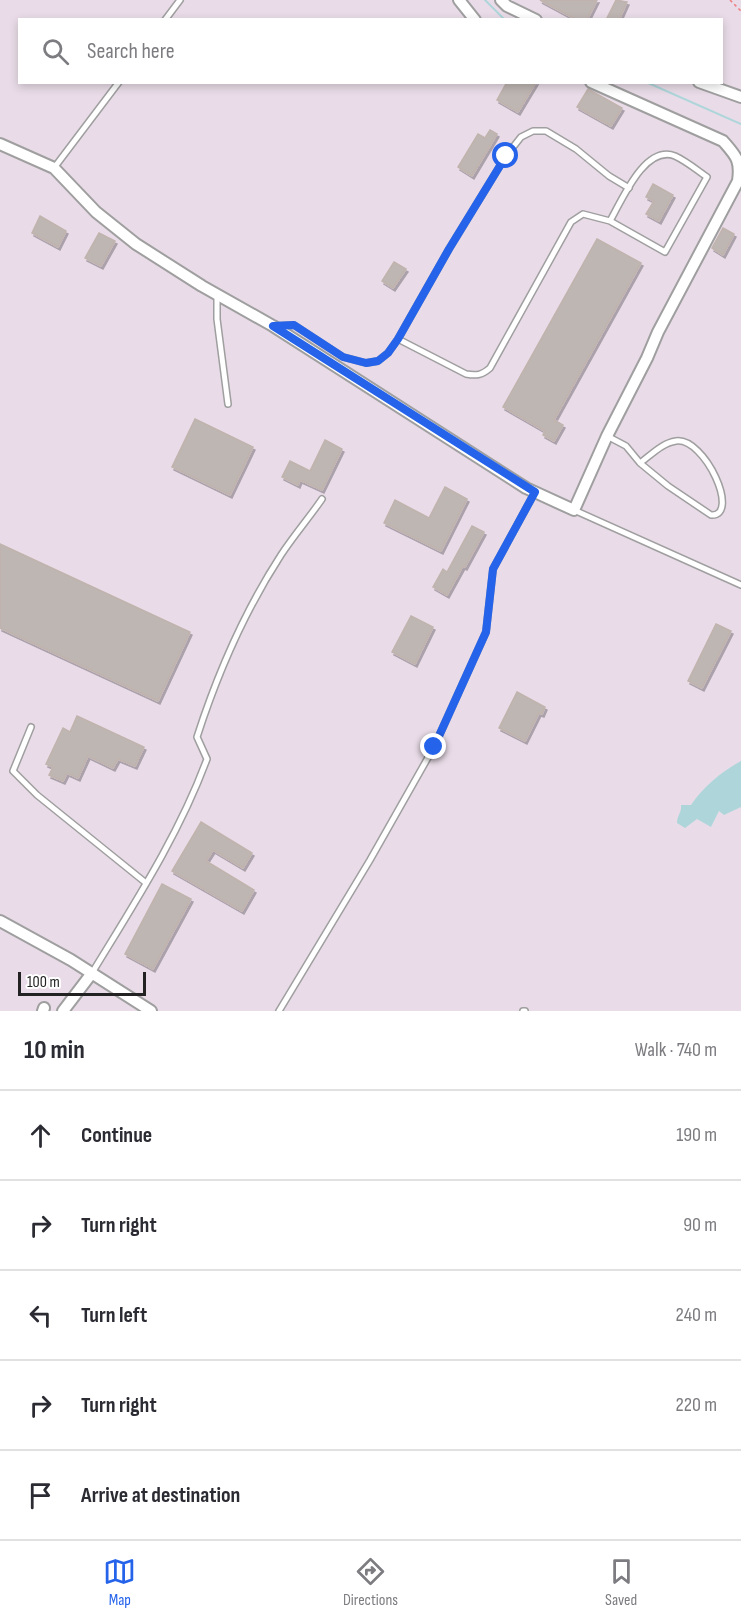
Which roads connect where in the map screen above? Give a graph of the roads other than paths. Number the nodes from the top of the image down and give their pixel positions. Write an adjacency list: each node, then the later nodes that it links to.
1 (180, 0): 4 (lane)
2 (459, 0): 5 (street)
3 (501, 0): 6 (street)
4 (166, 18)
5 (473, 18)
6 (532, 18)
7 (117, 84): 13 (lane)
8 (595, 84): 12 (street)
9 (705, 84): 10 (street)
10 (741, 97)
11 (0, 144): 13 (street)
12 (740, 163): 20 (street)
13 (54, 168): 16 (street)
14 (629, 188): 15 (lane); 15 (lane); 18 (lane)
15 (610, 221): 18 (lane)
16 (218, 294): 17 (street); 19 (lane)
17 (273, 326): 18 (lane); 23 (street)
18 (398, 339)
19 (228, 404)
20 (607, 436): 21 (lane); 26 (street)
21 (640, 463): 22 (lane); 25 (lane)
22 (726, 483)
23 (535, 492): 26 (street); 34 (lane)
24 (322, 499): 29 (lane)
25 (730, 505)
26 (574, 510): 27 (lane)
27 (741, 585)
28 (32, 727): 29 (lane)
29 (146, 883): 31 (lane)
30 (0, 921): 31 (street)
31 (92, 973): 32 (street); 33 (street)
32 (63, 1011)
33 (151, 1011)
34 (279, 1011)

